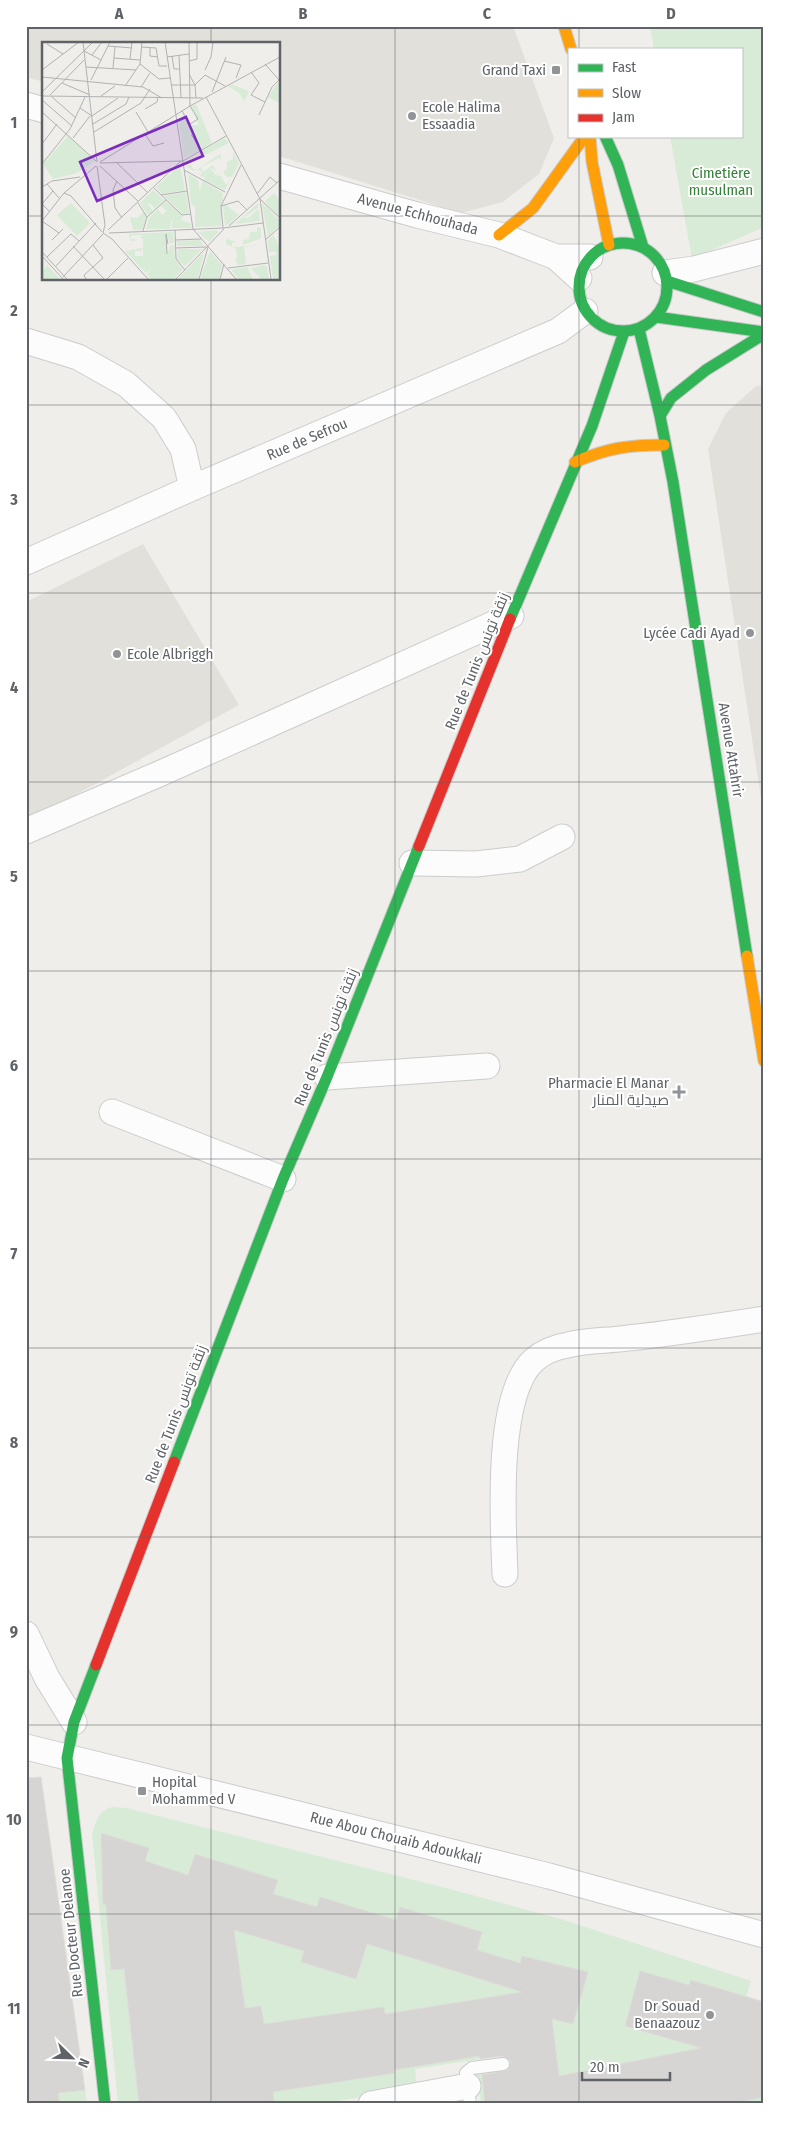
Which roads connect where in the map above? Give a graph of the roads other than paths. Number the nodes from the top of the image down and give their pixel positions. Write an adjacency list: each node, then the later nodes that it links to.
1 (564, 26): 2 (street)
2 (571, 48)
3 (26, 105): 4 (street)
4 (42, 109)
5 (584, 138): 9 (street)
6 (590, 138): 12 (street)
7 (606, 138): 10 (street)
8 (280, 176): 9 (street, Avenue Echhouhada)
9 (499, 235): 12 (street, Avenue Echhouhada)
10 (643, 248): 12 (street); 13 (street)
11 (764, 251): 13 (street)
12 (593, 260): 14 (street)
13 (666, 277): 15 (street); 16 (street)
14 (585, 311): 18 (street); 24 (street, Rue de Sefrou)
15 (764, 312)
16 (656, 317): 17 (street); 19 (street)
17 (639, 329): 18 (street); 21 (street, Avenue Attahrir)
18 (624, 332): 23 (street, Rue de Tunis زنقة تونس)
19 (764, 333): 21 (street)
20 (26, 341): 24 (street)
21 (660, 416): 22 (street, Avenue Attahrir)
22 (664, 445): 23 (street); 30 (street, Avenue Attahrir)
23 (575, 462): 26 (street, Rue de Tunis زنقة تونس)
24 (192, 488): 25 (street, Rue de Sefrou)
25 (26, 562)
26 (511, 616): 27 (street); 29 (street, Rue de Tunis زنقة تونس)
27 (26, 831)
28 (562, 837): 29 (street)
29 (412, 863): 32 (street, Rue de Tunis زنقة تونس)
30 (764, 1061)
31 (487, 1066): 32 (street)
32 (327, 1078): 34 (street, Rue de Tunis زنقة تونس)
33 (112, 1112): 34 (street)
34 (283, 1179): 38 (street, Rue de Tunis زنقة تونس)
35 (764, 1319): 36 (street)
36 (505, 1574)
37 (26, 1634): 38 (street)
38 (74, 1722): 40 (street, Rue de Tunis زنقة تونس)
39 (26, 1747): 40 (street, Rue Abou Chouaib Adoukkali)
40 (67, 1758): 41 (street, Rue Abou Chouaib Adoukkali); 44 (street, Rue Docteur Delanoe)
41 (764, 1935)
42 (503, 2064): 43 (lane)
43 (469, 2095): 45 (street)
44 (105, 2104)
45 (370, 2104)

